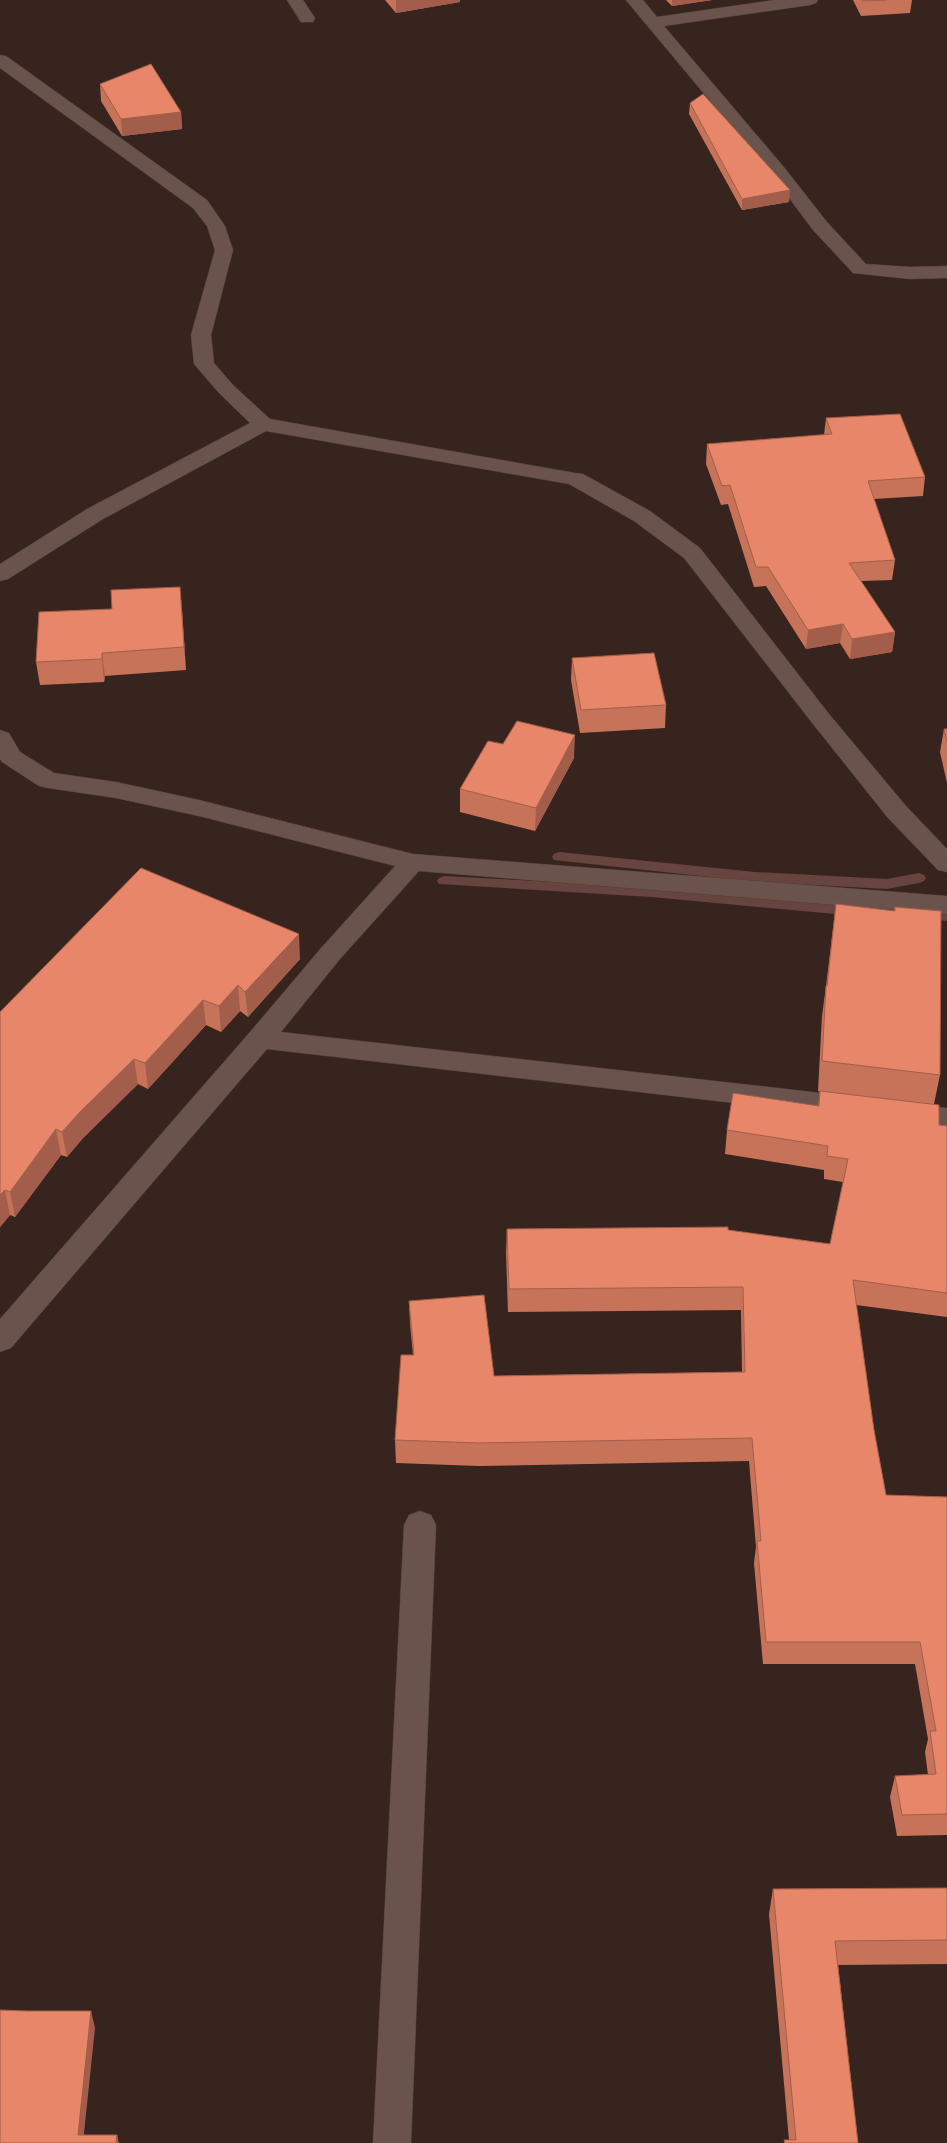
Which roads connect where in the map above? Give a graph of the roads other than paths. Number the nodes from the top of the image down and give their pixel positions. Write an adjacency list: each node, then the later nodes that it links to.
1 (295, 0): 4 (street)
2 (634, 0): 5 (street)
3 (810, 0): 5 (street)
4 (307, 18)
5 (654, 22): 7 (street)
6 (0, 60): 8 (street)
7 (947, 272)
8 (263, 424): 9 (street); 12 (street)
9 (0, 574)
10 (0, 738): 11 (street)
11 (412, 862): 13 (street); 14 (street)
12 (947, 864)
13 (947, 905)
14 (260, 1039): 15 (street); 16 (street)
15 (947, 1118)
16 (5, 1326)
17 (420, 1525): 18 (street)
18 (392, 2143)

